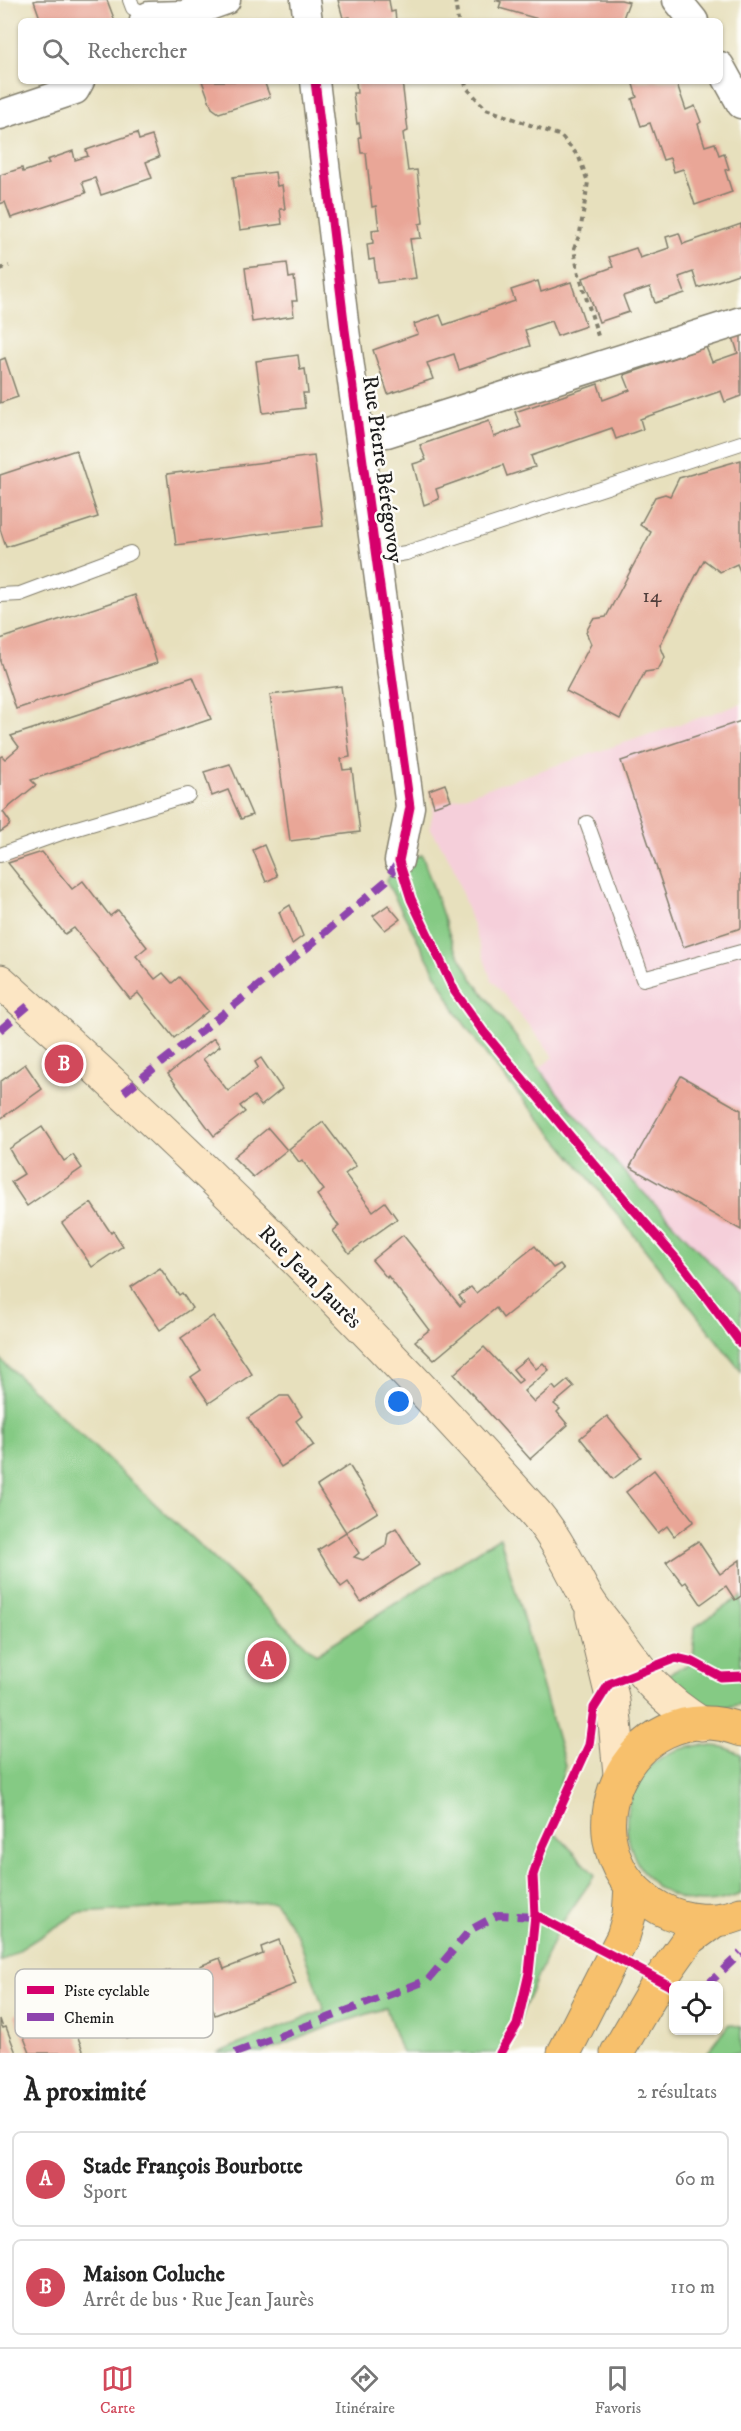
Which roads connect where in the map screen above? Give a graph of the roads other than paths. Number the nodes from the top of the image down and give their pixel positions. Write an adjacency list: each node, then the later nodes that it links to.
1 (226, 0): 4 (street)
2 (305, 0): 5 (street)
3 (677, 0): 6 (street)
4 (141, 12)
5 (308, 18)
6 (692, 18)
7 (723, 71): 10 (street)
8 (78, 84): 11 (street)
9 (315, 84): 13 (street, Rue Pierre Bérégovoy)
10 (741, 104)
11 (0, 115)
12 (741, 321): 13 (street)
13 (360, 434): 16 (street, Rue Pierre Bérégovoy)
14 (741, 443): 16 (lane)
15 (130, 553): 17 (lane)
16 (376, 558): 21 (street, Rue Pierre Bérégovoy)
17 (0, 595)
18 (188, 795): 20 (lane)
19 (587, 823): 22 (lane)
20 (0, 855)
21 (399, 861)
22 (741, 952)
23 (0, 981): 24 (main road, Rue Jean Jaurès)
24 (589, 1600): 25 (main road); 27 (main road)
25 (702, 1724): 26 (main road); 27 (main road)
26 (740, 1729)
27 (620, 1774): 28 (main road)
28 (631, 1886): 29 (main road); 30 (main road)
29 (728, 1917): 31 (main road)
30 (564, 2053)
31 (617, 2053)

